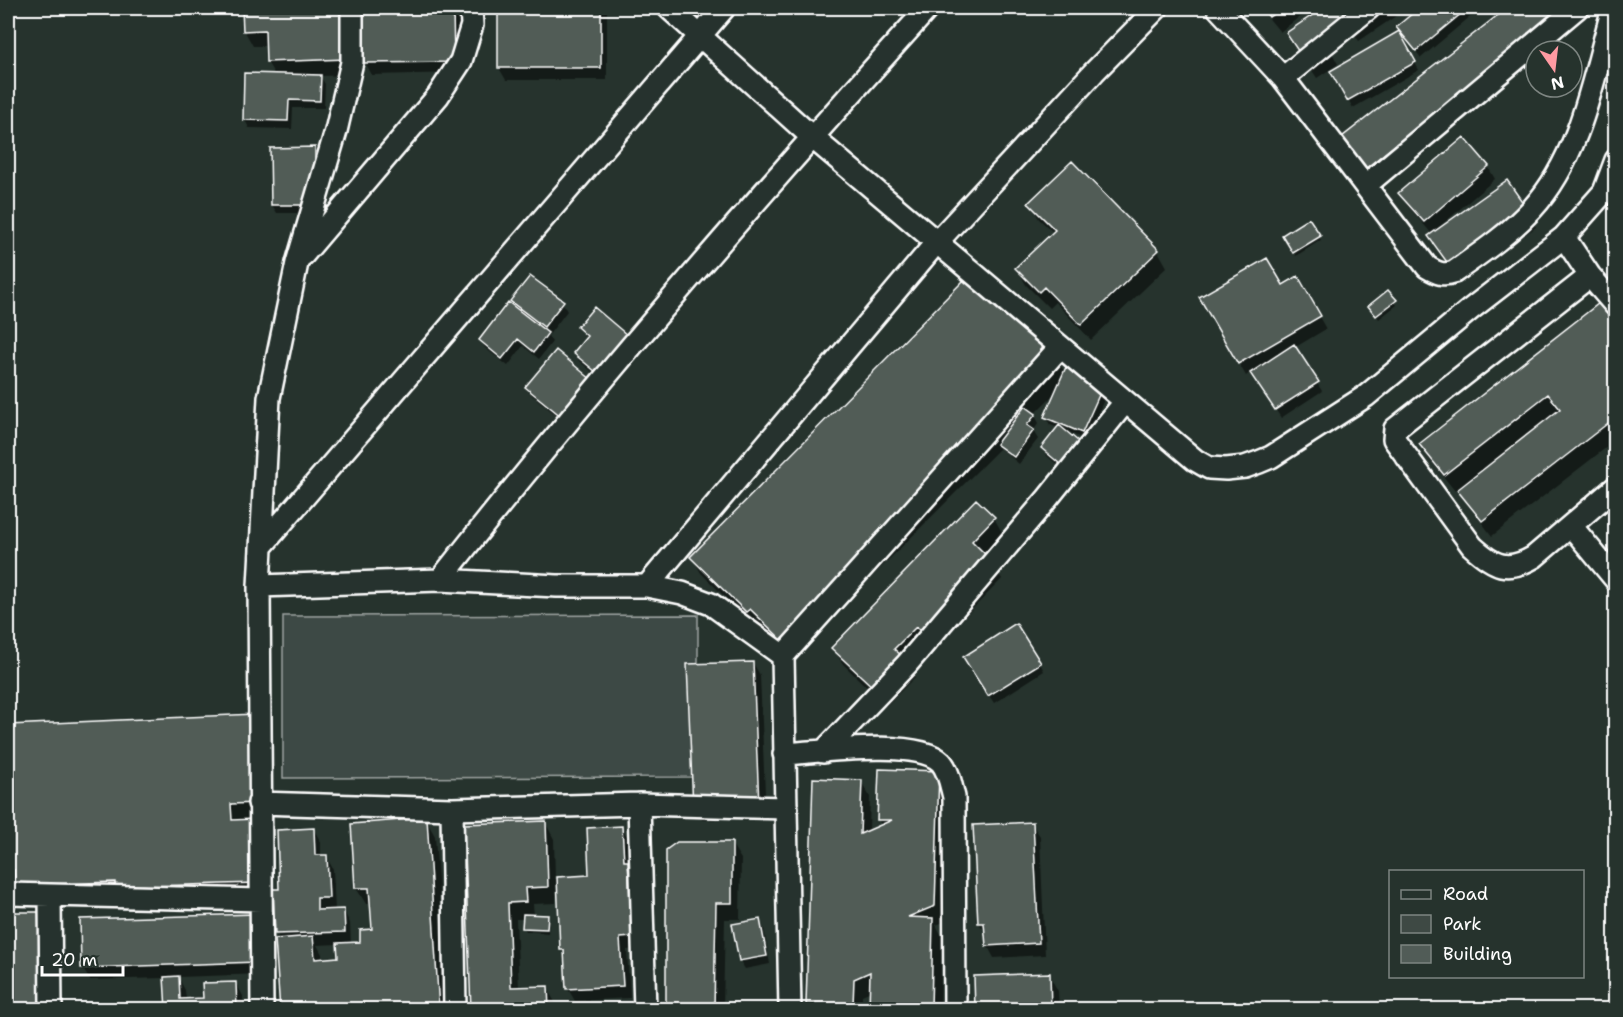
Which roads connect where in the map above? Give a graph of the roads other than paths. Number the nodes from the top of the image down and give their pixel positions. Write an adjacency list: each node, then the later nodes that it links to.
1 (352, 8): 18 (street)
2 (471, 8): 18 (street)
3 (669, 8): 11 (street)
4 (724, 8): 11 (street)
5 (928, 8): 13 (street)
6 (1157, 8): 17 (street)
7 (1218, 8): 12 (street)
8 (1369, 8): 12 (street)
9 (1577, 8): 15 (street)
10 (1613, 8): 15 (street)
11 (701, 35): 13 (street); 25 (street)
12 (1283, 78): 15 (street)
13 (812, 137): 17 (street); 26 (street)
14 (1616, 160): 16 (street)
15 (1366, 185)
16 (1564, 237): 19 (street); 22 (street)
17 (936, 243): 21 (street); 29 (street)
18 (297, 263): 25 (street)
19 (1590, 276): 20 (street); 24 (street)
20 (1616, 306)
21 (1060, 346): 22 (street); 30 (street)
22 (1125, 402): 31 (street)
23 (1616, 487): 24 (street)
24 (1572, 526): 27 (street)
25 (261, 547): 28 (street)
26 (440, 580): 28 (street); 29 (street)
27 (1616, 580)
28 (259, 586): 33 (street)
29 (646, 586): 30 (street)
30 (783, 656): 32 (street)
31 (823, 752): 32 (street); 45 (street)
32 (784, 754): 35 (street)
33 (259, 803): 36 (street); 39 (street)
34 (639, 804): 35 (street); 36 (street); 43 (street)
35 (787, 808): 44 (street)
36 (452, 809): 42 (street)
37 (8, 894): 38 (street)
38 (50, 895): 39 (street); 40 (street)
39 (261, 900): 41 (street)
40 (51, 1010)
41 (262, 1010)
42 (456, 1010)
43 (645, 1010)
44 (790, 1010)
45 (955, 1010)

